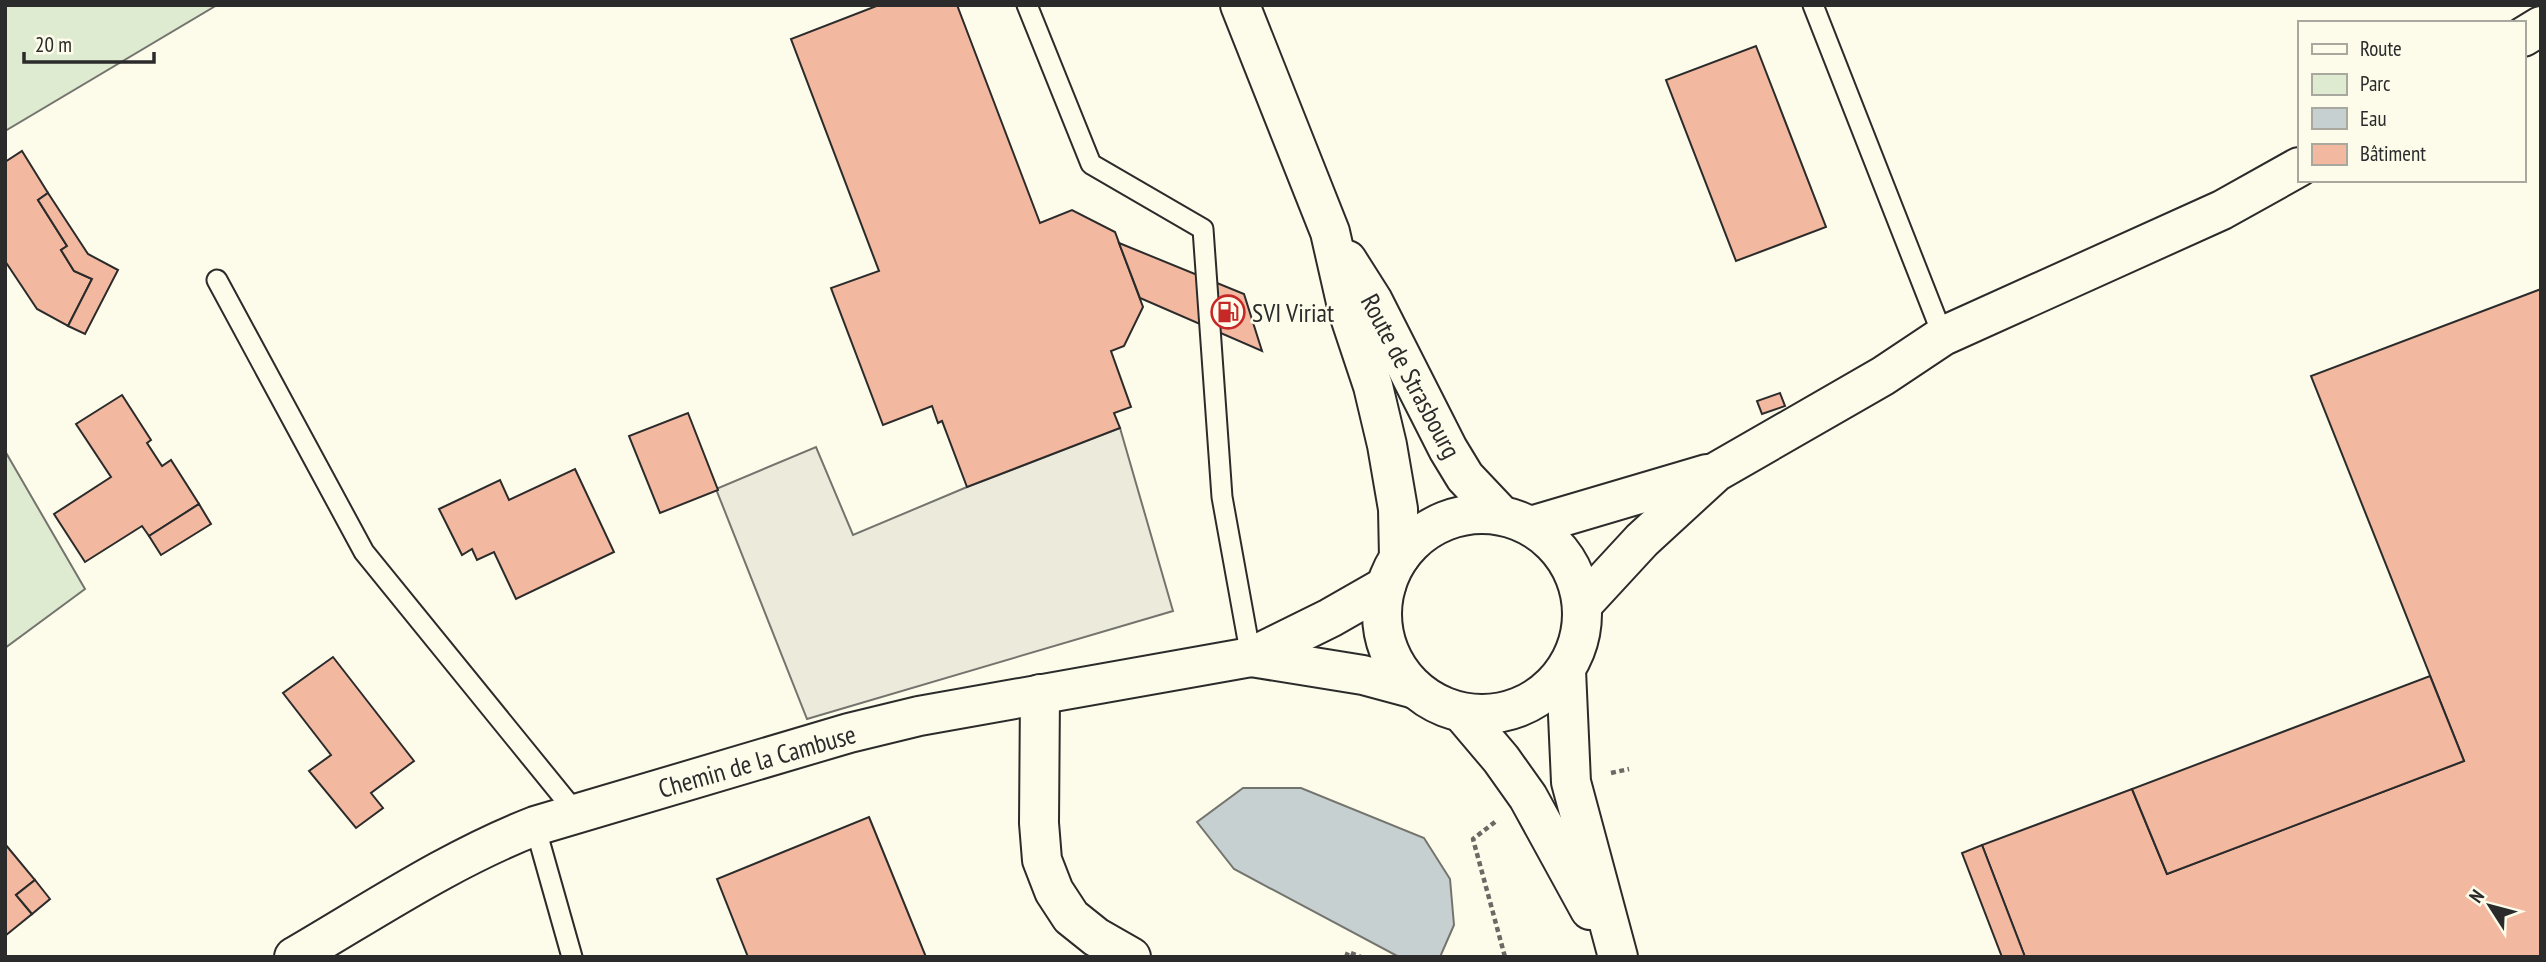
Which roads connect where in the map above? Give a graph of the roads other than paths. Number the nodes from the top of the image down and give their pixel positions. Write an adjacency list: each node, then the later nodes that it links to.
1 (1027, 5): 14 (lane)
2 (1240, 5): 7 (street, Route de Strasbourg)
3 (1813, 5): 9 (lane)
4 (2541, 26): 5 (street)
5 (2525, 36)
6 (2298, 168): 9 (street)
7 (1329, 232): 11 (street, Route de Strasbourg); 12 (street, Route de Strasbourg)
8 (217, 280): 19 (lane)
9 (1944, 336): 10 (street)
10 (1716, 472): 11 (street); 13 (street)
11 (1516, 520): 12 (street); 13 (street)
12 (1392, 572): 14 (street, Chemin de la Cambuse); 16 (street)
13 (1582, 605): 15 (street)
14 (1251, 657): 16 (street, Chemin de la Cambuse); 17 (street, Chemin de la Cambuse)
15 (1566, 670): 18 (street); 24 (street)
16 (1415, 690): 18 (street)
17 (1040, 694): 19 (street, Chemin de la Cambuse); 23 (street)
18 (1462, 713): 24 (street)
19 (577, 814): 20 (street, Chemin de la Cambuse)
20 (535, 826): 21 (street, Chemin de la Cambuse); 22 (lane)
21 (294, 957)
22 (572, 957)
23 (1131, 957)
24 (1617, 957)

